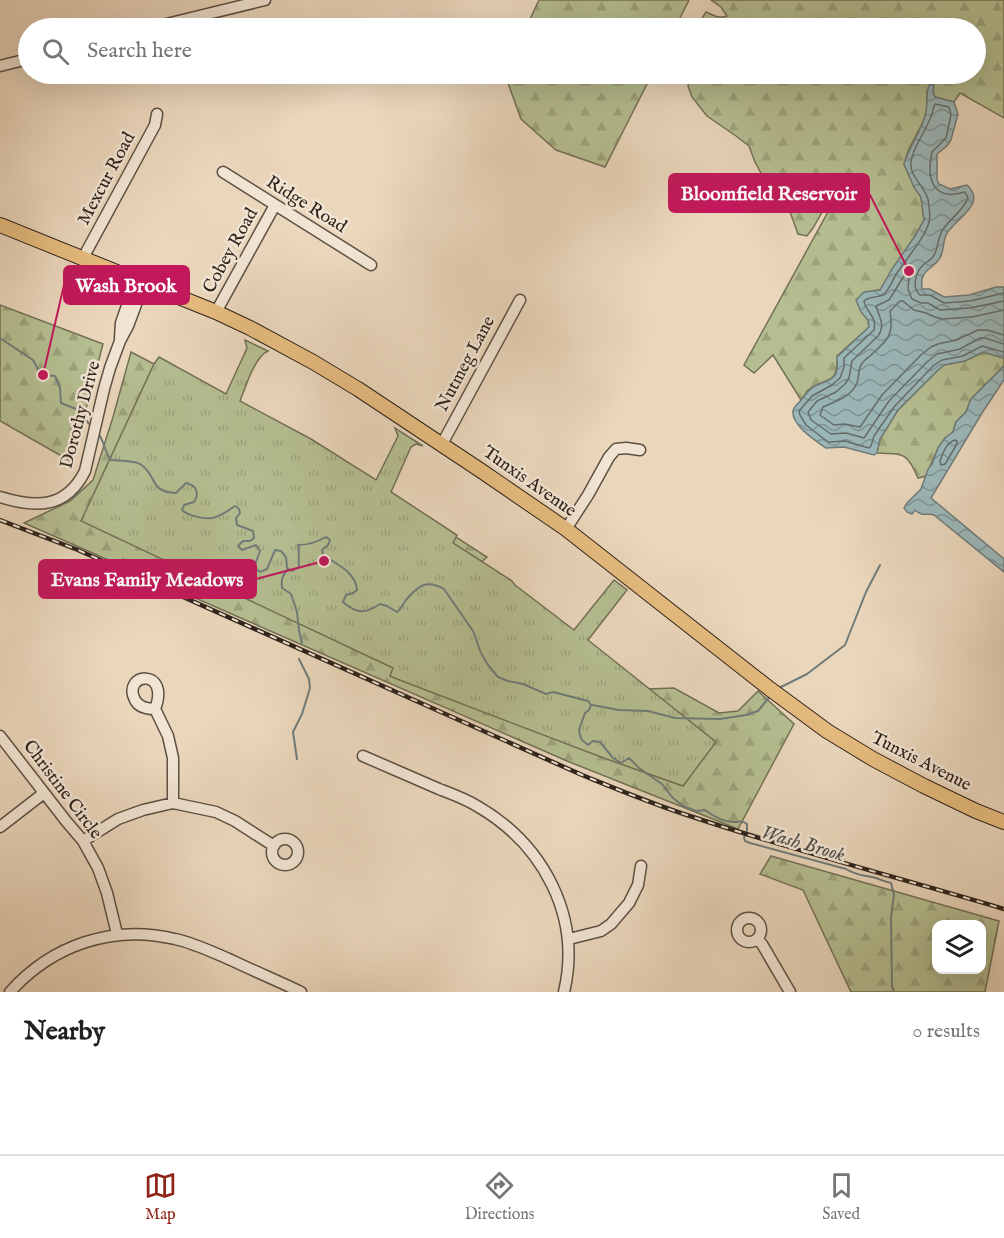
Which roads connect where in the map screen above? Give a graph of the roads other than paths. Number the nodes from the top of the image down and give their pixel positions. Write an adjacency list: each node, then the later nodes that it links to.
1 (265, 0): 2 (street)
2 (191, 18)
3 (18, 62): 4 (street)
4 (0, 66)
5 (157, 114): 9 (street, Mexcur Road)
6 (223, 172): 7 (street, Ridge Road)
7 (275, 206): 10 (street, Ridge Road); 13 (street, Cobey Road)
8 (0, 225): 9 (main road, Tunxis Avenue)
9 (83, 258): 11 (main road, Tunxis Avenue)
10 (371, 265)
11 (140, 281): 13 (main road, Tunxis Avenue); 16 (street, Dorothy Drive)
12 (519, 300): 14 (street, Nutmeg Lane)
13 (216, 312): 14 (main road, Tunxis Avenue)
14 (442, 444): 17 (main road, Tunxis Avenue)
15 (640, 450): 17 (street)
16 (0, 497)
17 (566, 529): 23 (main road, Tunxis Avenue)
18 (155, 709): 22 (street)
19 (0, 736): 21 (street, Christine Circle)
20 (363, 756): 29 (street)
21 (44, 793): 24 (street); 25 (street, Christine Circle)
22 (173, 803): 25 (street); 26 (street)
23 (1004, 822)
24 (0, 827)
25 (83, 841): 28 (street, Christine Circle)
26 (274, 846)
27 (641, 866): 29 (street)
28 (117, 934): 31 (street); 32 (street)
29 (569, 939): 33 (street)
30 (757, 939): 34 (street)
31 (10, 992)
32 (301, 992)
33 (564, 992)
34 (790, 992)

